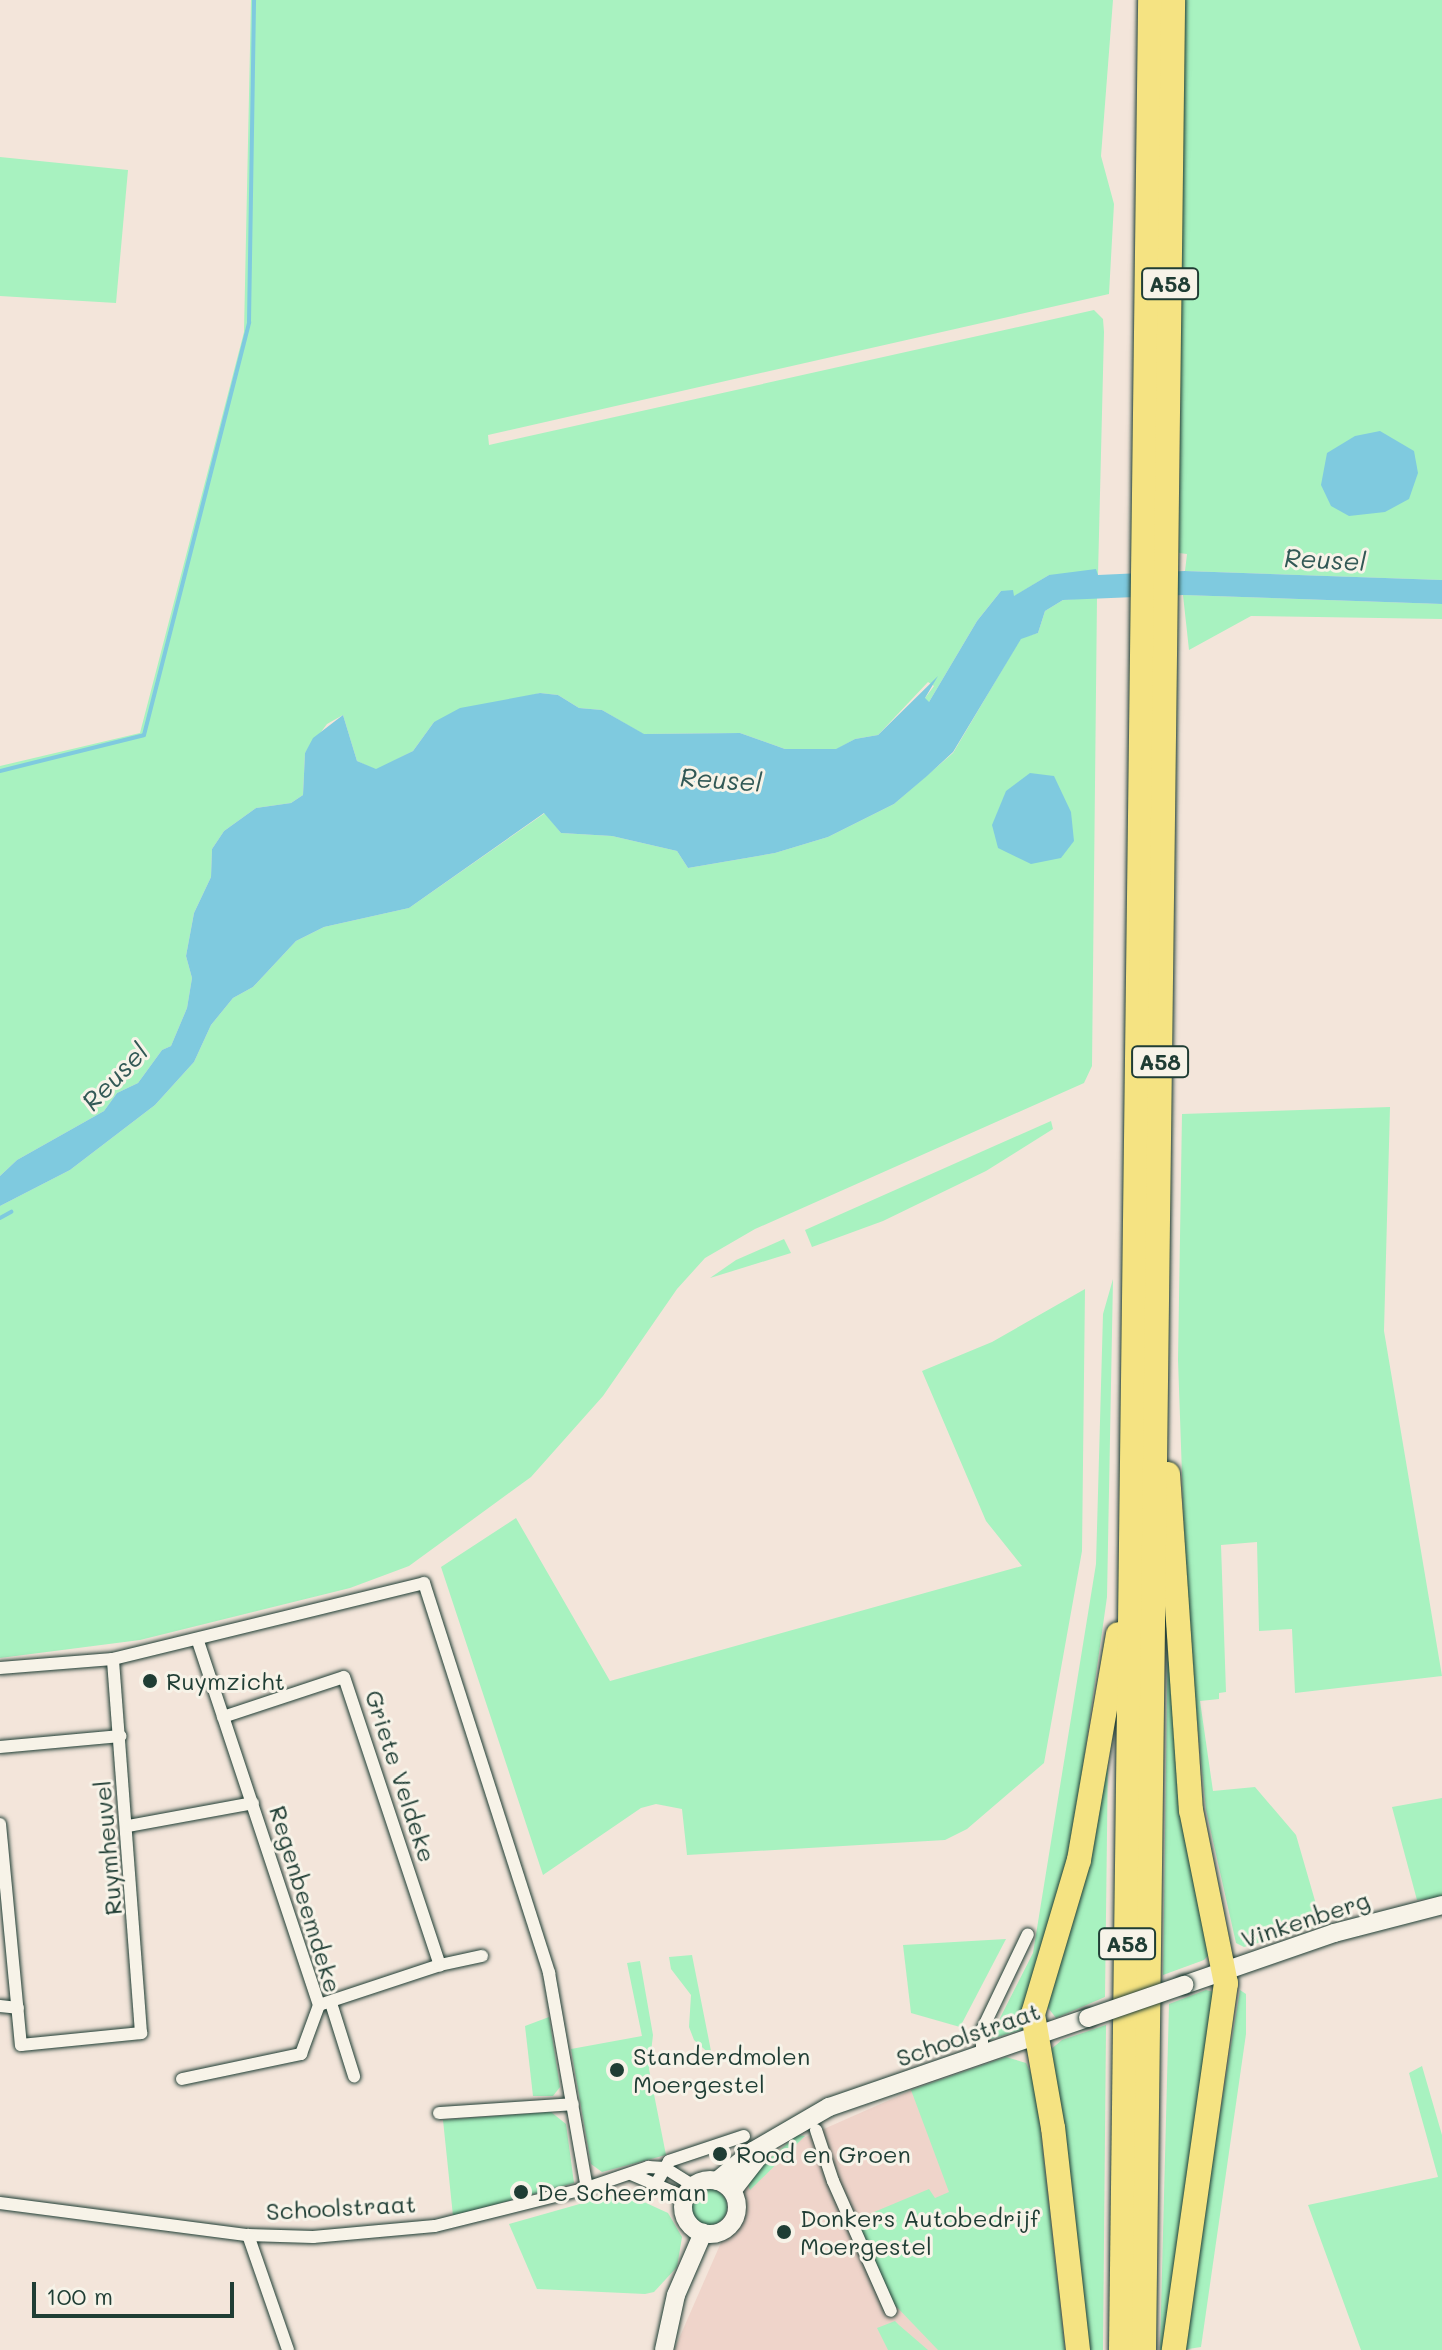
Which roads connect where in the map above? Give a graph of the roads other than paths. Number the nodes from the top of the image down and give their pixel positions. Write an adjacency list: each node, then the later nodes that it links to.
1 (1150, 0): 3 (highway, A58)
2 (1173, 0): 3 (highway, A58)
3 (1156, 567): 4 (highway, A58)
4 (1155, 601): 5 (highway, A58); 6 (highway, A58)
5 (1156, 1328): 21 (highway, A58); 48 (highway, A58)
6 (1132, 1537): 26 (highway, A58); 47 (highway, A58)
7 (198, 1641): 8 (street); 10 (street, Regenbeemdeke); 30 (street)
8 (113, 1659): 9 (street); 11 (street, Ruymheuvel)
9 (0, 1668)
10 (223, 1717): 13 (street, Regenbeemdeke); 20 (street, Griete Veldeke)
11 (120, 1736): 12 (street); 15 (street, Ruymheuvel)
12 (0, 1747)
13 (253, 1803): 15 (street); 23 (street, Regenbeemdeke)
14 (0, 1824): 16 (street)
15 (128, 1826): 25 (street, Ruymheuvel)
16 (2, 1866): 25 (street)
17 (1442, 1905): 21 (main road, Vinkenberg)
18 (1028, 1934): 27 (street)
19 (482, 1956): 20 (street)
20 (440, 1965): 23 (street)
21 (1226, 1971): 22 (main road, Vinkenberg); 49 (highway, A58)
22 (1184, 1985): 26 (main road, Schoolstraat, bridge)
23 (325, 2004): 28 (street, Regenbeemdeke); 29 (street, Regenbeemdeke)
24 (0, 2006): 25 (street)
25 (18, 2008)
26 (1035, 2037): 27 (main road, Schoolstraat); 46 (highway, A58)
27 (982, 2055): 37 (main road, Schoolstraat)
28 (354, 2076)
29 (182, 2079)
30 (573, 2104): 31 (street); 38 (street)
31 (439, 2113)
32 (816, 2130): 43 (street)
33 (744, 2136): 34 (street, Schoolstraat)
34 (665, 2168): 35 (street, Schoolstraat); 36 (street); 39 (street)
35 (631, 2174): 36 (street); 38 (street, Schoolstraat)
36 (657, 2182): 39 (street)
37 (724, 2186): 39 (main road); 41 (main road)
38 (587, 2188): 42 (street, Schoolstraat)
39 (689, 2191): 41 (main road)
40 (0, 2203): 42 (street, Schoolstraat)
41 (696, 2228): 45 (main road)
42 (248, 2235): 44 (street)
43 (891, 2311)
44 (288, 2350)
45 (664, 2350)
46 (1078, 2350)
47 (1121, 2350)
48 (1144, 2350)
49 (1174, 2350)

